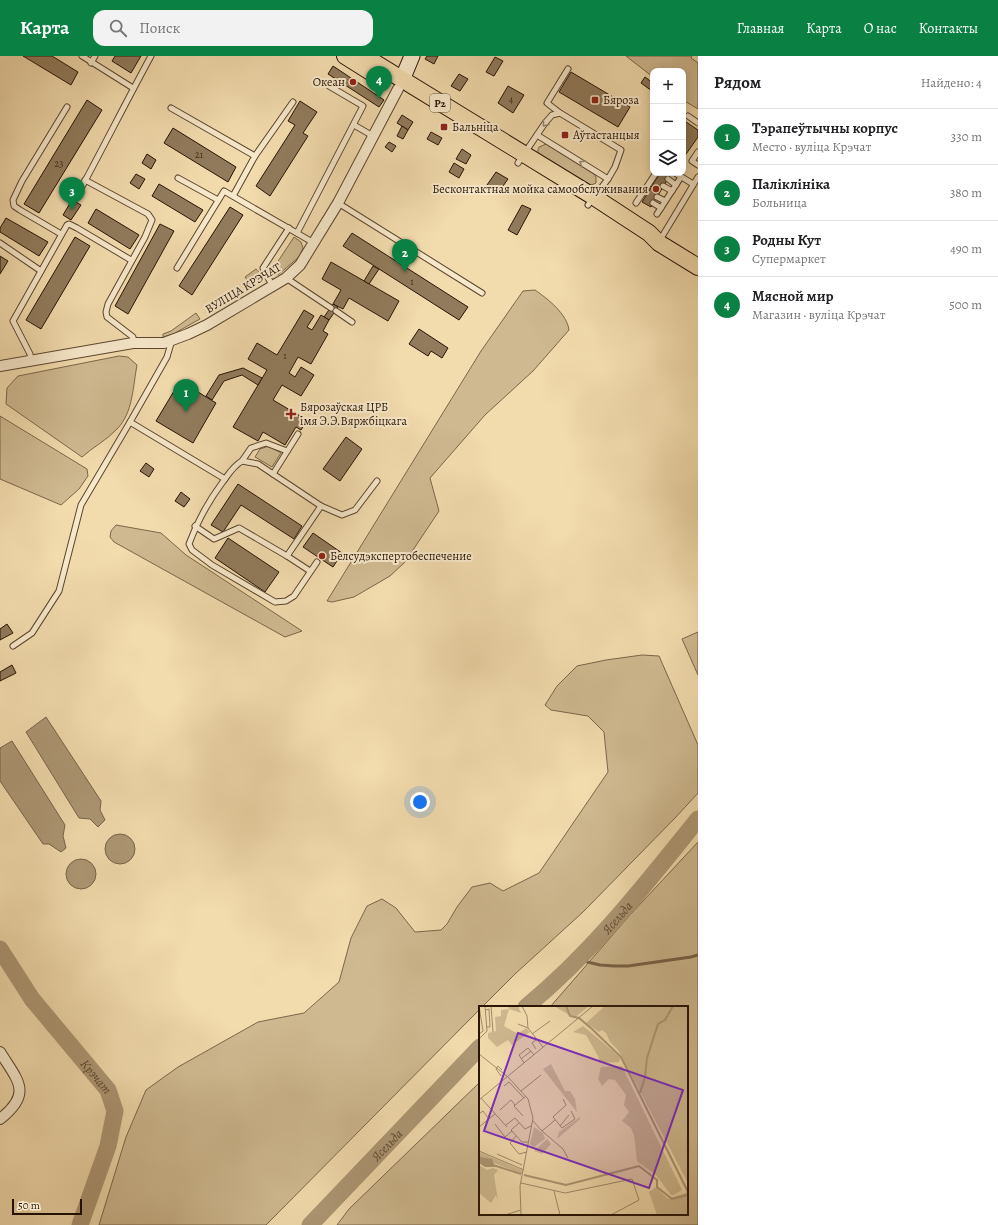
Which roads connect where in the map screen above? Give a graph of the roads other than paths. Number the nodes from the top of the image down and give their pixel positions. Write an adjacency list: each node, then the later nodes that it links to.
1 (82, 56): 7 (lane)
2 (95, 56): 7 (lane)
3 (150, 56): 11 (lane)
4 (345, 56): 9 (main road, Р2)
5 (364, 56): 9 (main road, Р2)
6 (412, 56): 9 (main road)
7 (91, 63): 11 (lane)
8 (568, 69): 15 (lane)
9 (400, 85): 20 (street, ВУЛІЦА КРЭЧАТ); 23 (main road, Р2)
10 (329, 86): 18 (lane)
11 (133, 88): 31 (lane)
12 (293, 102): 22 (lane)
13 (67, 107): 49 (lane)
14 (170, 108): 22 (lane)
15 (560, 113): 19 (lane, one-way to 19); 29 (lane)
16 (688, 116): 17 (lane)
17 (698, 123)
18 (354, 125): 20 (lane); 48 (lane)
19 (537, 135): 23 (lane); 29 (lane, one-way to 19)
20 (374, 136): 42 (street, ВУЛІЦА КРЭЧАТ)
21 (698, 152): 24 (lane)
22 (255, 156): 37 (lane)
23 (521, 158): 40 (main road, Р2)
24 (698, 165)
25 (655, 176): 43 (lane)
26 (681, 177): 32 (lane); 33 (lane)
27 (698, 177): 33 (lane)
28 (178, 178): 39 (lane)
29 (608, 179): 40 (lane)
30 (668, 179): 32 (lane)
31 (85, 180): 36 (lane); 53 (lane)
32 (676, 184): 35 (lane)
33 (693, 184): 51 (lane)
34 (663, 186): 35 (lane)
35 (672, 191): 41 (lane)
36 (78, 194)
37 (233, 196): 39 (lane); 47 (lane)
38 (657, 197): 41 (lane)
39 (218, 200): 55 (lane)
40 (591, 201): 51 (main road, Р2)
41 (665, 201): 45 (lane)
42 (338, 203): 52 (street, ВУЛІЦА КРЭЧАТ); 59 (lane)
43 (636, 203)
44 (653, 203): 45 (lane)
45 (661, 208): 46 (lane)
46 (658, 214)
47 (288, 228): 48 (lane); 58 (lane)
48 (297, 233): 52 (lane)
49 (61, 234): 53 (lane); 56 (lane)
50 (0, 243): 56 (lane)
51 (659, 243): 54 (main road, Р2)
52 (314, 244): 57 (street, ВУЛІЦА КРЭЧАТ)
53 (132, 260): 62 (lane)
54 (698, 267)
55 (177, 268)
56 (41, 271): 63 (lane)
57 (286, 278): 58 (street, ВУЛІЦА КРЭЧАТ); 60 (lane)
58 (272, 285): 61 (street, ВУЛІЦА КРЭЧАТ)
59 (482, 293)
60 (352, 322)
61 (172, 340): 62 (street, ВУЛІЦА КРЭЧАТ); 65 (lane)
62 (133, 343): 63 (street, ВУЛІЦА КРЭЧАТ)
63 (31, 360): 64 (street, ВУЛІЦА КРЭЧАТ)
64 (0, 366)
65 (130, 422): 70 (lane); 77 (lane)
66 (298, 434): 67 (lane)
67 (287, 451): 68 (lane); 69 (lane)
68 (242, 461): 69 (lane); 70 (lane)
69 (273, 474): 72 (lane)
70 (225, 479): 73 (lane)
71 (377, 482): 72 (lane)
72 (321, 506): 74 (lane)
73 (195, 526): 74 (lane); 76 (lane)
74 (287, 556): 76 (lane)
75 (316, 562): 76 (lane)
76 (310, 571)
77 (13, 646)
78 (0, 1052): 79 (street)
79 (0, 1119)

